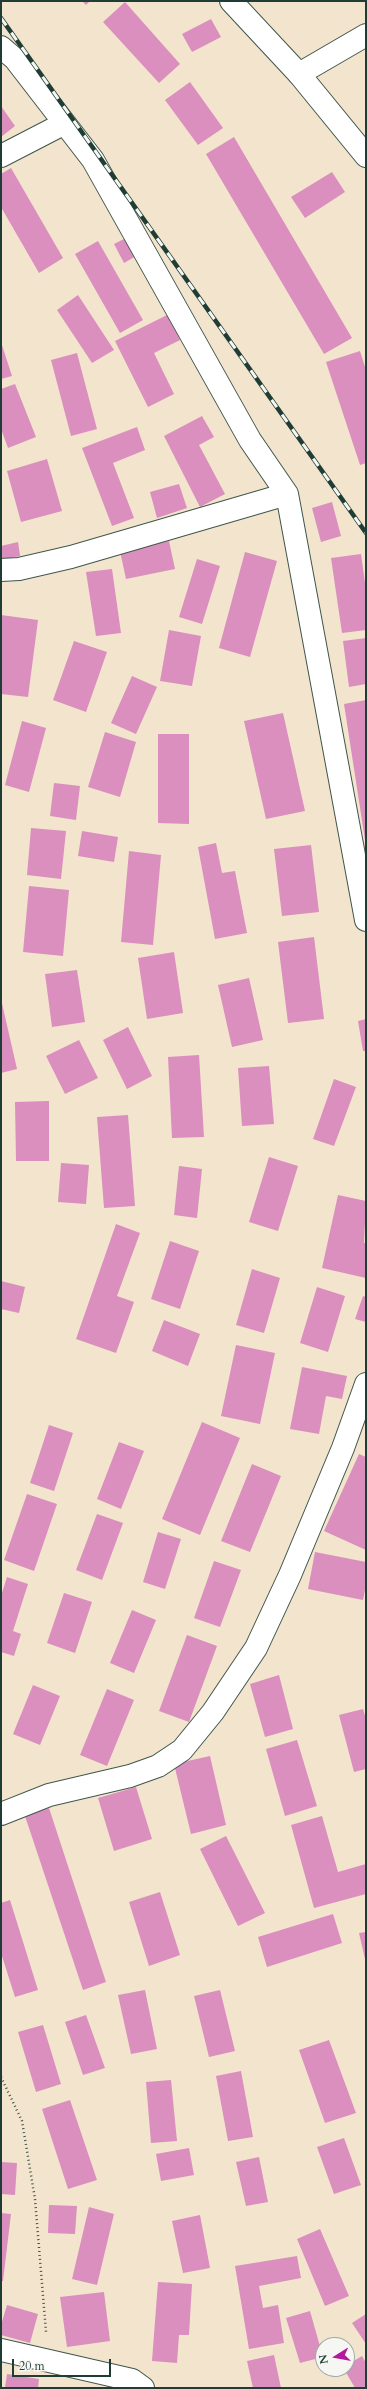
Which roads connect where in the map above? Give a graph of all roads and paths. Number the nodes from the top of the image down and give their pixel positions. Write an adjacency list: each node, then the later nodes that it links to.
1 (230, 1): 4 (street)
2 (366, 35): 4 (street)
3 (1, 47): 5 (street)
4 (299, 74): 7 (street)
5 (64, 124): 6 (street); 8 (street)
6 (1, 156)
7 (366, 156)
8 (287, 494): 9 (street); 10 (street)
9 (1, 570)
10 (366, 920)
11 (366, 1384): 12 (street)
12 (1, 1814)
13 (1, 2077): 15 (path)
14 (1, 2350): 15 (street)
15 (48, 2360): 16 (street)
16 (143, 2388)

